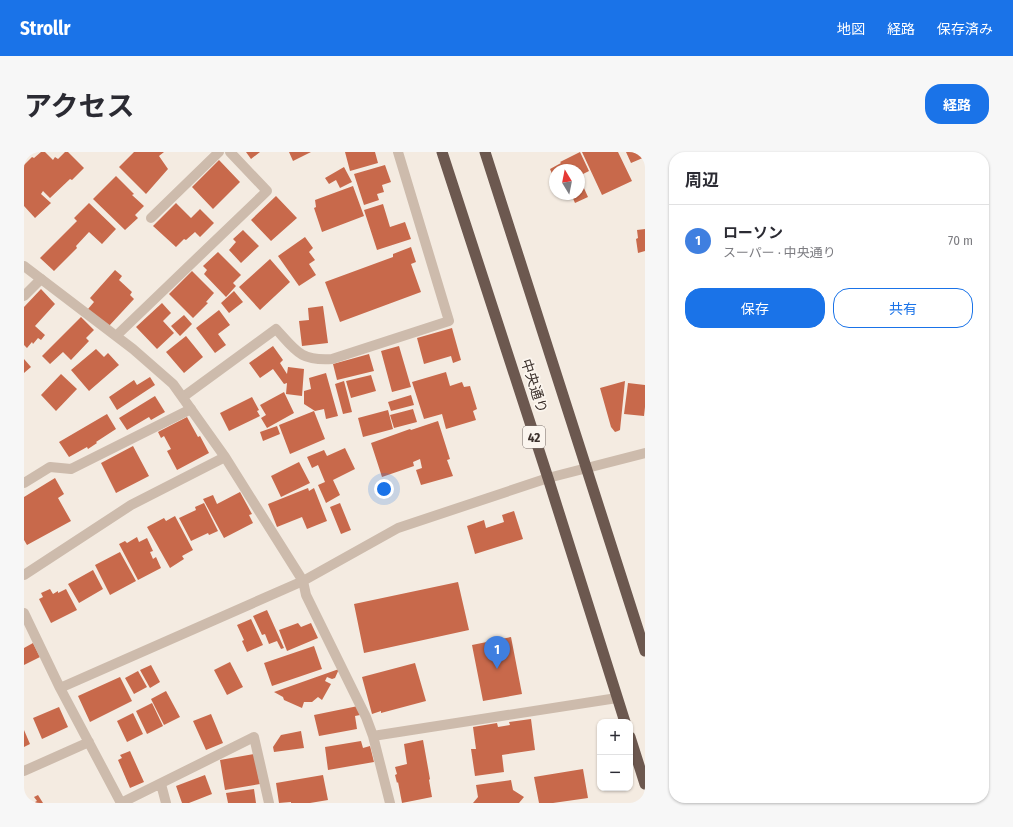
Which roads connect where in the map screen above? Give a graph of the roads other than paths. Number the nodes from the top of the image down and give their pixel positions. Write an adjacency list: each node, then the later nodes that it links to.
1 (219, 152): 6 (street)
2 (230, 152): 10 (street)
3 (398, 152): 11 (street)
4 (442, 152): 16 (highway, 中央通り / 42)
5 (485, 152): 15 (highway, 中央通り)
6 (151, 218)
7 (24, 266): 8 (street)
8 (41, 279): 9 (street); 10 (street)
9 (24, 296)
10 (116, 336): 11 (street)
11 (183, 397): 12 (street)
12 (191, 409): 14 (street); 17 (street)
13 (645, 453): 15 (street)
14 (225, 457): 18 (street); 19 (street)
15 (587, 467): 16 (street); 21 (highway, 中央通り)
16 (548, 478): 19 (street); 23 (highway, 中央通り / 42)
17 (24, 483)
18 (24, 575)
19 (303, 581): 22 (street); 25 (street)
20 (24, 613): 22 (street)
21 (645, 651)
22 (60, 688): 26 (street)
23 (617, 698): 24 (highway, 中央通り / 42); 25 (street)
24 (624, 719)
25 (373, 736): 34 (street)
26 (89, 742): 28 (street); 31 (street)
27 (633, 746): 30 (highway)
28 (24, 771)
29 (160, 784): 31 (street); 32 (street); 33 (street)
30 (645, 784)
31 (121, 803)
32 (166, 803)
33 (269, 803)
34 (390, 803)

